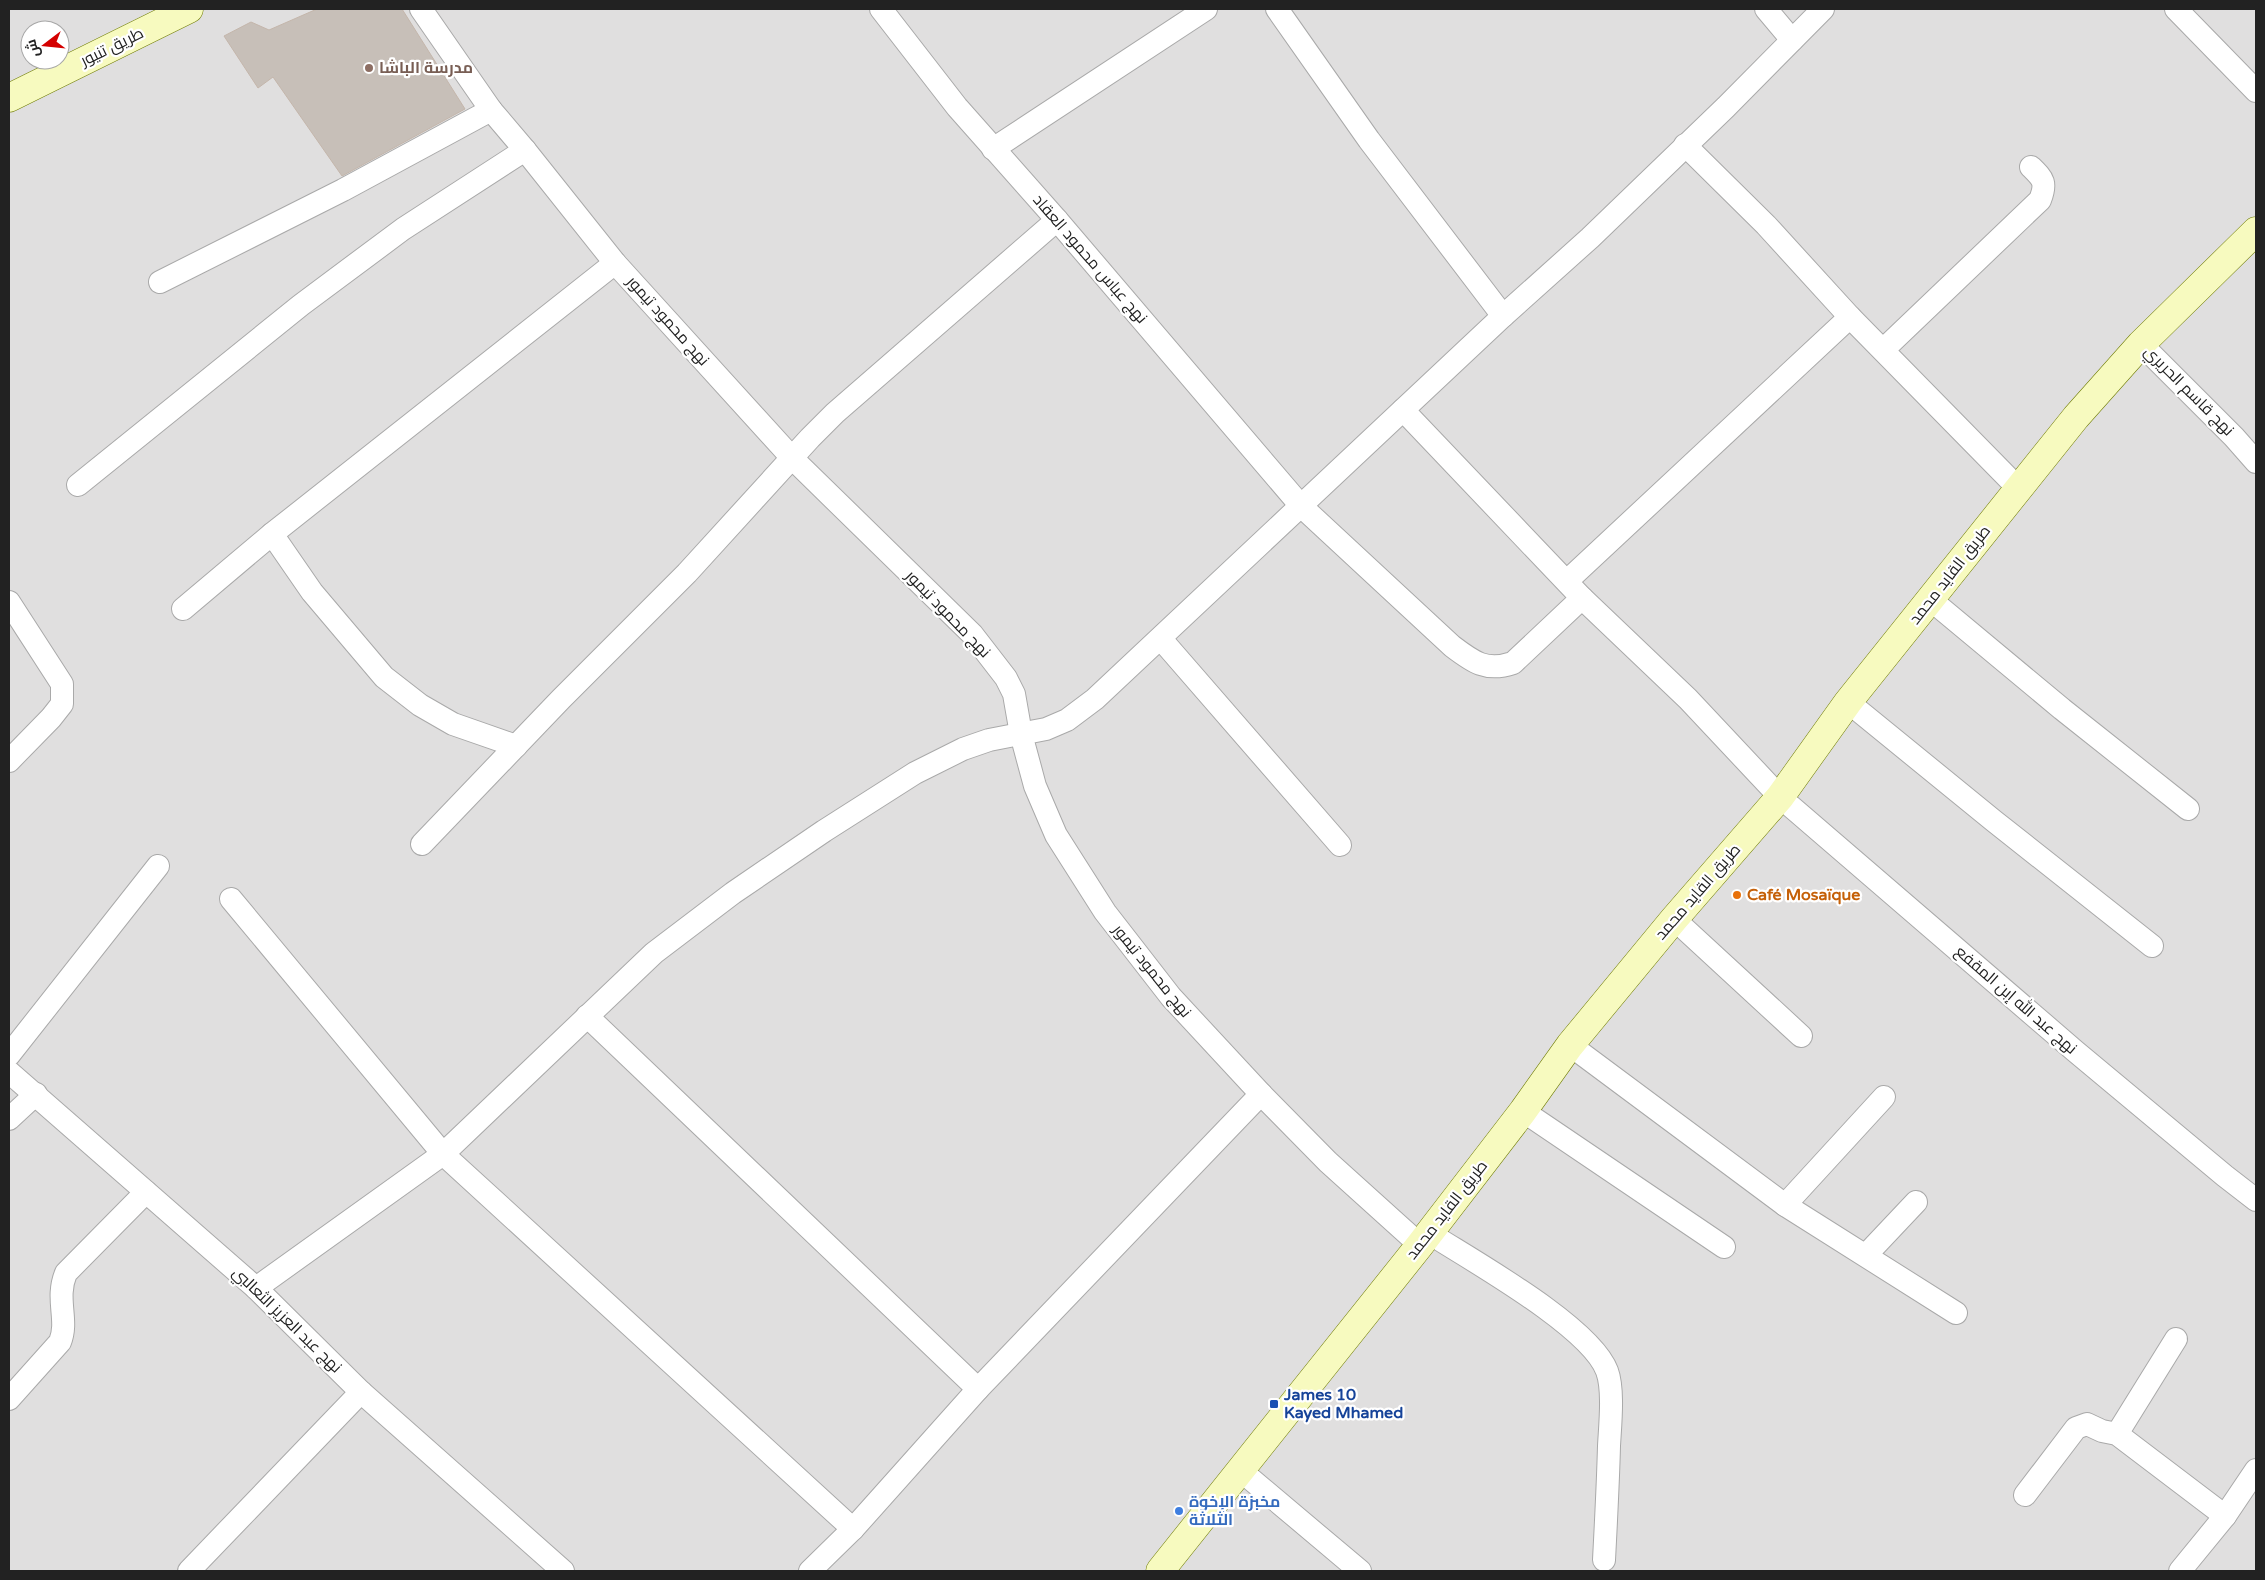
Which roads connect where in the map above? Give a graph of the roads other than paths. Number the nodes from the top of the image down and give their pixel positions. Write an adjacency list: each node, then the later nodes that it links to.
1 (188, 9): 11 (main road, طريق تنيور)
2 (421, 9): 12 (street, نهج محمود تيمور)
3 (882, 9): 14 (street, نهج عباس محمود العقاد)
4 (1206, 9): 14 (street)
5 (1277, 9): 21 (street)
6 (1766, 9): 9 (street)
7 (1823, 9): 9 (street)
8 (2176, 9): 10 (street)
9 (1792, 40): 13 (street)
10 (2256, 91)
11 (9, 98)
12 (490, 110): 15 (street, نهج محمود تيمور); 20 (street)
13 (1685, 145): 21 (street); 22 (street)
14 (993, 149): 17 (street, نهج عباس محمود العقاد)
15 (525, 150): 19 (street, نهج محمود تيمور); 28 (street)
16 (2031, 166): 24 (street)
17 (1057, 220): 26 (street); 30 (street, نهج عباس محمود العقاد)
18 (2256, 231): 23 (main road, طريق القايد محمد)
19 (615, 263): 26 (street, نهج محمود تيمور); 31 (street)
20 (160, 282)
21 (1503, 316): 25 (street)
22 (1850, 317): 24 (street); 32 (street, نهج عباس محمود العقاد)
23 (2141, 344): 27 (street, نهج قاسم الحريري); 29 (main road, طريق القايد محمد)
24 (1883, 350): 29 (street)
25 (1403, 410): 30 (street); 32 (street, نهج عبد الله إبن المقفع)
26 (793, 458): 38 (street, نهج محمود تيمور); 39 (street)
27 (2256, 462)
28 (78, 485)
29 (2018, 488): 33 (main road, طريق القايد محمد)
30 (1301, 506): 32 (street, نهج عباس محمود العقاد); 36 (street)
31 (272, 534): 35 (street); 39 (street)
32 (1574, 589): 41 (street, نهج عبد الله إبن المقفع)
33 (1931, 600): 37 (main road, طريق القايد محمد); 42 (street)
34 (9, 602): 40 (street)
35 (183, 609)
36 (1161, 639): 38 (street); 44 (street)
37 (1848, 702): 41 (main road, طريق القايد محمد); 48 (street)
38 (1021, 734): 49 (street); 55 (street, نهج محمود تيمور)
39 (516, 746): 43 (street)
40 (9, 761)
41 (1780, 797): 47 (main road, طريق القايد محمد); 61 (street, نهج عبد الله إبن المقفع)
42 (2188, 809)
43 (422, 844)
44 (1340, 845)
45 (158, 866): 52 (street)
46 (231, 900): 59 (street)
47 (1674, 919): 50 (street); 51 (main road, طريق القايد محمد)
48 (2152, 946)
49 (587, 1016): 59 (street); 70 (street)
50 (1801, 1036)
51 (1570, 1045): 57 (main road, طريق القايد محمد); 63 (street)
52 (9, 1055)
53 (9, 1072): 54 (street, نهج عبد العزيز الثعالبي)
54 (36, 1094): 58 (street); 60 (street, نهج عبد العزيز الثعالبي)
55 (1261, 1094): 64 (street, نهج محمود تيمور); 70 (street)
56 (1884, 1097): 63 (street)
57 (1523, 1111): 64 (main road, طريق القايد محمد); 65 (street)
58 (9, 1119)
59 (443, 1154): 67 (street); 78 (street)
60 (146, 1192): 67 (street, نهج عبد العزيز الثعالبي); 72 (street)
61 (2256, 1200)
62 (1916, 1202): 66 (street)
63 (1785, 1205): 66 (street)
64 (1424, 1239): 74 (main road, طريق القايد محمد); 79 (street, نهج محمود تيمور)
65 (1724, 1247)
66 (1866, 1254): 68 (street)
67 (256, 1288): 71 (street, نهج عبد العزيز الثعالبي)
68 (1956, 1312)
69 (2176, 1339): 73 (street)
70 (978, 1389): 78 (street)
71 (361, 1392): 80 (street, نهج عبد العزيز الثعالبي); 81 (street)
72 (9, 1399)
73 (2118, 1434): 76 (street); 77 (street)
74 (1240, 1470): 83 (main road, طريق القايد محمد); 84 (street)
75 (2256, 1470): 77 (street)
76 (2025, 1494)
77 (2225, 1516): 85 (street)
78 (853, 1529): 82 (street)
79 (1604, 1560)
80 (551, 1567)
81 (189, 1571)
82 (810, 1571)
83 (1160, 1571)
84 (1360, 1571)
85 (2180, 1571)

